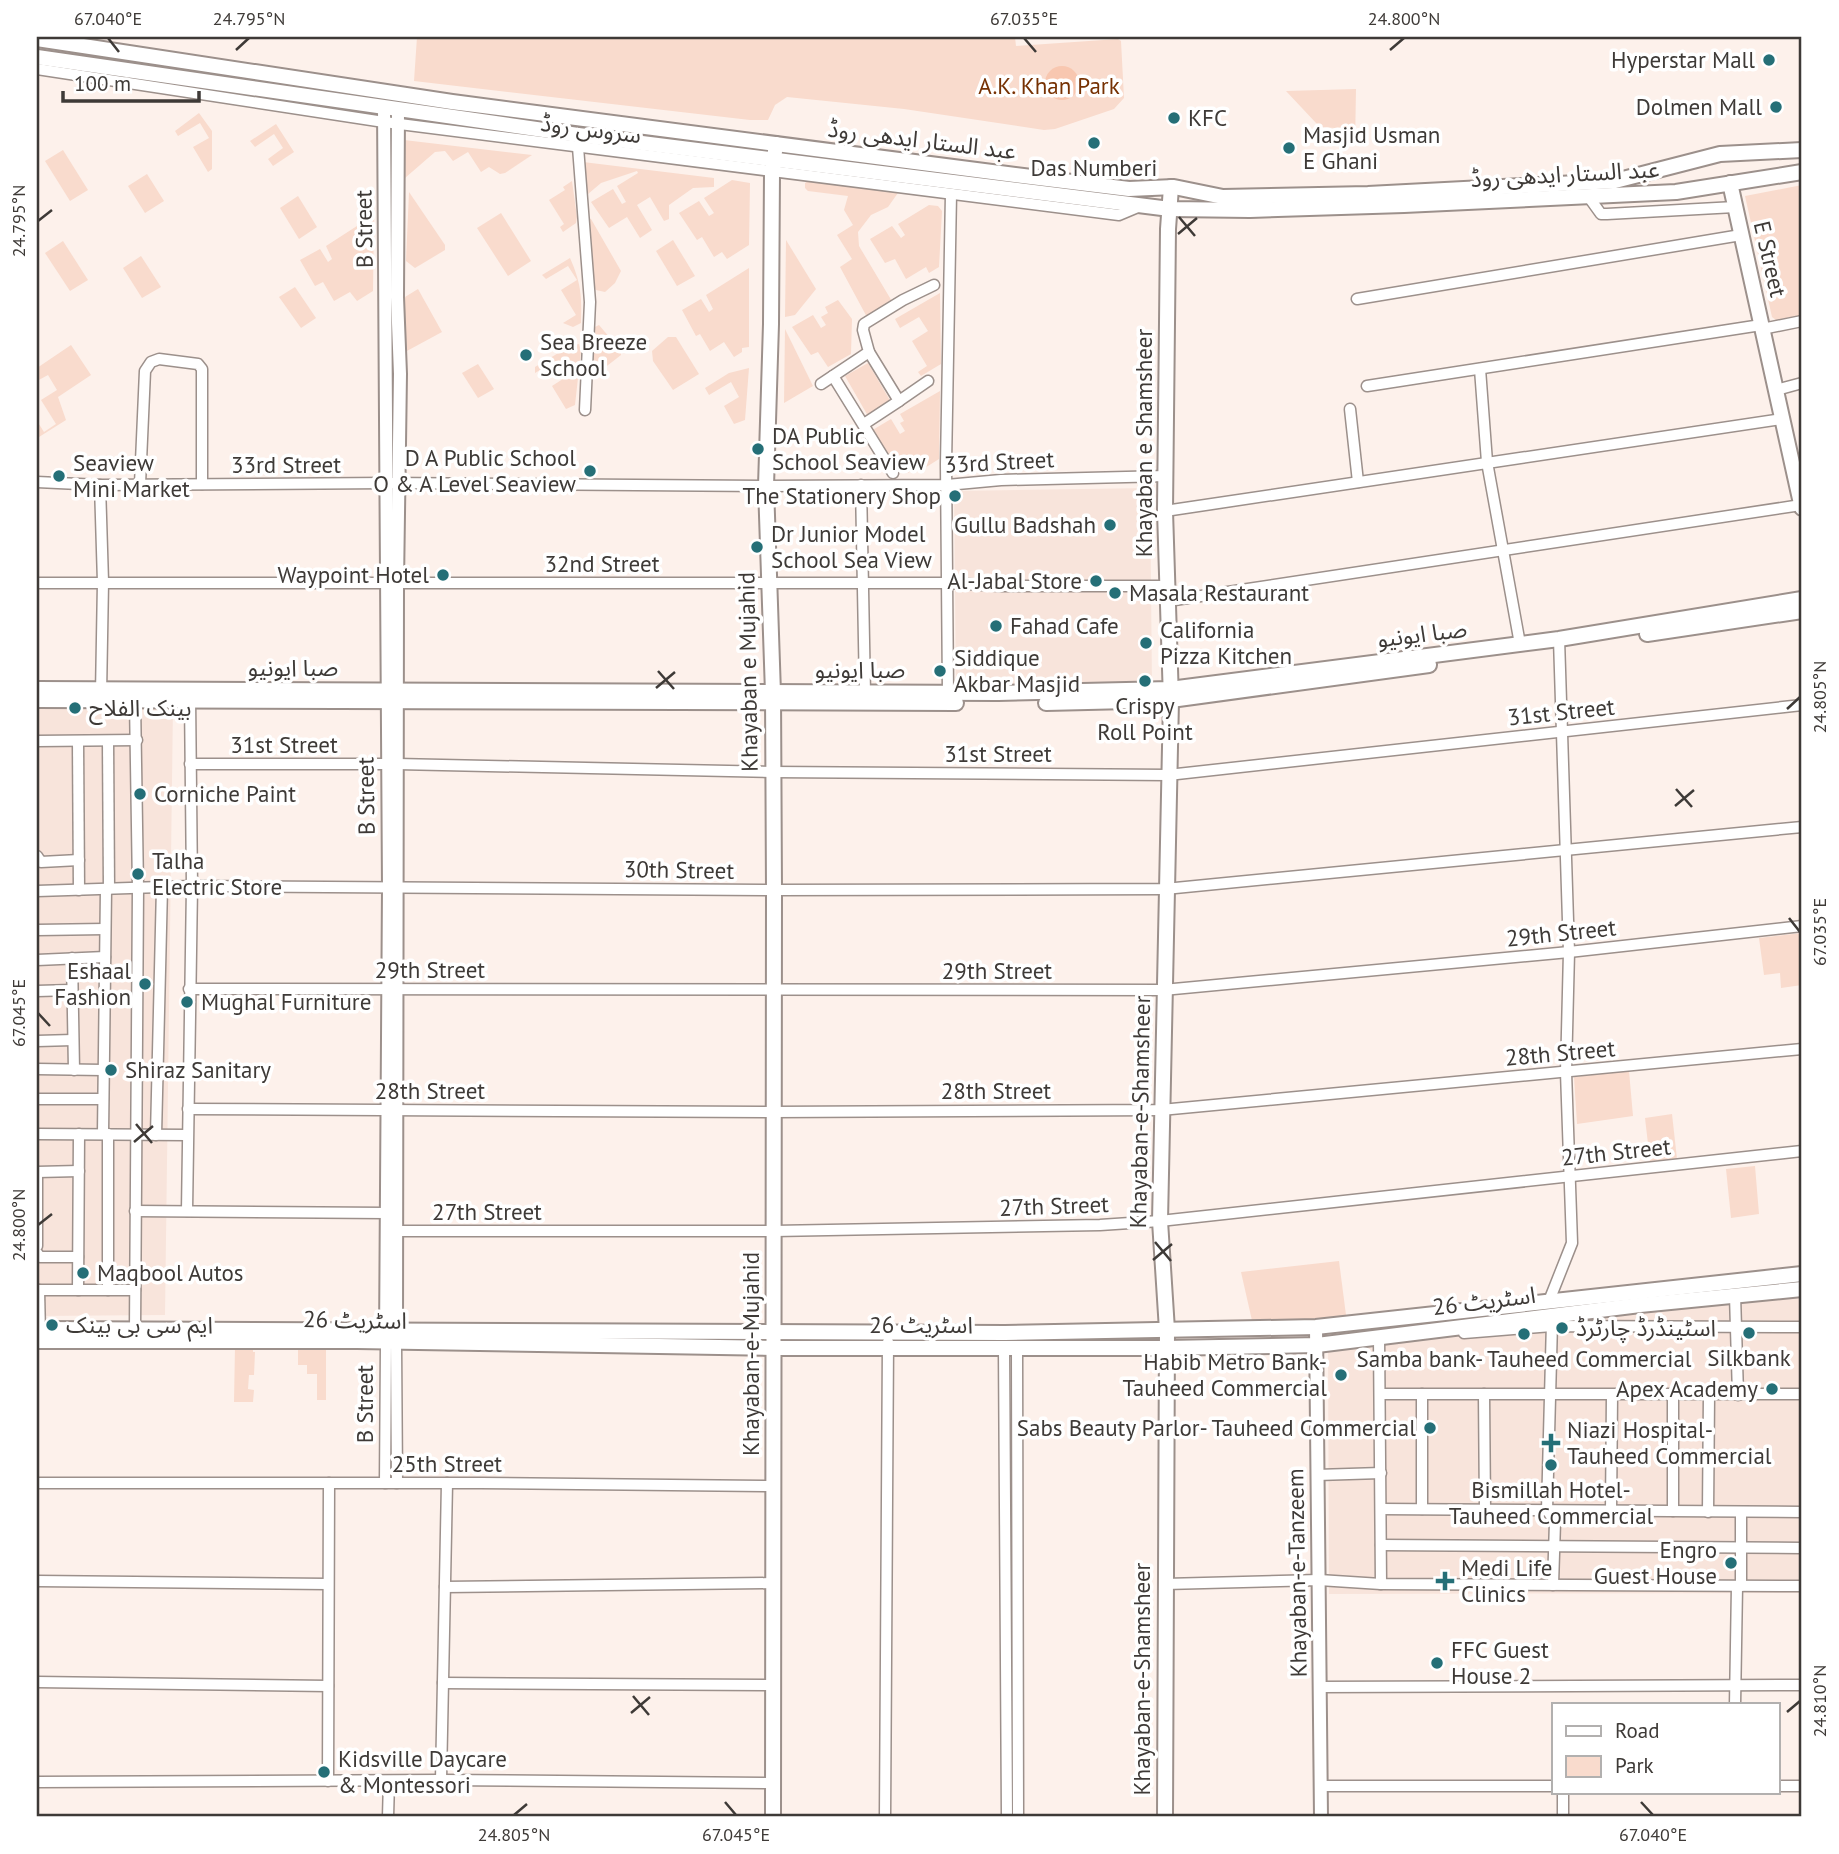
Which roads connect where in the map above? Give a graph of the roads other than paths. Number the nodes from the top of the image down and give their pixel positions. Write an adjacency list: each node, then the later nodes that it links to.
1 (37, 39): 6 (main road, عبد الستار ایدھی روڈ)
2 (37, 58): 4 (main road, عبد الستار ایدھی روڈ)
3 (37, 69): 4 (street)
4 (251, 95): 5 (main road, عبد الستار ایدھی روڈ)
5 (391, 116): 7 (street, سروس روڈ); 10 (main road, عبد الستار ایدھی روڈ); 46 (street, B Street)
6 (776, 144): 10 (main road, Khayaban e Mujahid); 14 (main road, عبد الستار ایدھی روڈ)
7 (578, 147): 10 (street, سروس روڈ); 35 (street)
8 (1802, 150): 9 (main road, عبد الستار ایدھی روڈ)
9 (1683, 165): 13 (main road, عبد الستار ایدھی روڈ); 15 (main road)
10 (773, 166): 16 (street, سروس روڈ); 18 (main road, عبد الستار ایدھی روڈ); 50 (main road, Khayaban e Mujahid)
11 (1802, 172): 12 (main road, عبد الستار ایدھی روڈ)
12 (1730, 183): 15 (main road, عبد الستار ایدھی روڈ); 19 (main road, E Street)
13 (1171, 187): 14 (main road, عبد الستار ایدھی روڈ); 20 (main road, Khayaban e Shamsheer)
14 (1142, 188): 18 (main road)
15 (1690, 190): 17 (main road, عبد الستار ایدھی روڈ)
16 (951, 194): 18 (street, سروس روڈ); 49 (street)
17 (1588, 196): 19 (street); 20 (main road, عبد الستار ایدھی روڈ)
18 (1139, 206): 20 (main road, عبد الستار ایدھی روڈ)
19 (1735, 207): 21 (main road, E Street)
20 (1170, 209): 41 (main road, Khayaban e Shamsheer)
21 (1741, 235): 23 (street); 25 (main road, E Street)
22 (934, 285): 26 (street)
23 (1357, 299)
24 (1802, 321): 25 (street)
25 (1762, 327): 27 (street); 33 (main road, E Street)
26 (869, 352): 28 (street); 34 (street)
27 (1480, 369): 32 (street); 39 (street)
28 (833, 376): 31 (street); 38 (street)
29 (929, 381): 34 (street)
30 (1802, 383): 33 (street)
31 (821, 384)
32 (1367, 386)
33 (1776, 390): 37 (main road, E Street)
34 (899, 401): 38 (street)
35 (585, 410)
36 (1350, 410): 43 (street)
37 (1782, 419): 39 (street); 51 (main road, E Street)
38 (864, 424): 40 (street)
39 (1487, 463): 43 (street); 53 (street)
40 (893, 473)
41 (1166, 476): 49 (street, 33rd Street); 52 (main road, Khayaban e Shamsheer)
42 (37, 482): 47 (street, 33rd Street)
43 (1358, 482): 52 (street)
44 (140, 484): 45 (street, 33rd Street); 45 (street); 47 (street, 33rd Street)
45 (202, 484): 46 (street, 33rd Street)
46 (393, 484): 50 (street, 33rd Street); 56 (street, B Street)
47 (100, 485): 55 (street)
48 (861, 485): 49 (street, 33rd Street); 50 (street, 33rd Street); 59 (street)
49 (947, 485): 57 (street)
50 (766, 486): 58 (main road, Khayaban e Mujahid)
51 (1802, 506): 53 (street, 32nd Street)
52 (1166, 511): 60 (main road, Khayaban e Shamsheer)
53 (1502, 550): 60 (street, 32nd Street); 64 (street)
54 (37, 583): 55 (street, 32nd Street)
55 (103, 583): 56 (street, 32nd Street); 69 (street)
56 (392, 583): 58 (street, 32nd Street); 71 (street, B Street)
57 (948, 583): 59 (street, 32nd Street); 60 (street, 32nd Street); 67 (street)
58 (770, 584): 59 (street, 32nd Street); 72 (main road, Khayaban e Mujahid)
59 (863, 584): 66 (street)
60 (1167, 594): 68 (main road, Khayaban e Shamsheer)
61 (1802, 599): 63 (main road, صبا ایونیو)
62 (1802, 611): 63 (main road, صبا ایونیو)
63 (1560, 643): 64 (main road, صبا ایونیو); 68 (main road, صبا ایونیو); 76 (street)
64 (1520, 644): 68 (main road, صبا ایونیو)
65 (37, 690): 69 (main road, صبا ایونیو)
66 (864, 693): 67 (main road, صبا ایونیو); 72 (main road, صبا ایونیو)
67 (948, 693): 68 (main road, صبا ایونیو)
68 (1170, 695): 72 (main road, صبا ایونیو); 84 (main road, Khayaban-e-Shamsheer)
69 (101, 696): 70 (main road, صبا ایونیو); 73 (main road, صبا ایونیو); 74 (main road, صبا ایونیو)
70 (190, 696): 71 (main road, صبا ایونیو); 74 (main road, صبا ایونیو); 81 (street)
71 (393, 696): 72 (main road, صبا ایونیو); 82 (street, B Street)
72 (772, 698): 83 (main road, Khayaban e Mujahid)
73 (37, 701)
74 (135, 701): 77 (street)
75 (1802, 705): 76 (street, 31st Street)
76 (1562, 731): 84 (street, 31st Street); 86 (street)
77 (137, 740): 79 (street); 92 (street)
78 (37, 741): 80 (street)
79 (108, 741): 80 (street); 93 (street)
80 (78, 742): 88 (street)
81 (190, 764): 82 (street, 31st Street); 89 (street)
82 (392, 764): 83 (street, 31st Street); 91 (street, B Street)
83 (772, 772): 84 (street, 31st Street); 96 (main road, Khayaban e Mujahid)
84 (1168, 775): 94 (main road, Khayaban-e-Shamsheer)
85 (1802, 827): 86 (street, 30th Street)
86 (1565, 848): 94 (street, 30th Street); 101 (street)
87 (37, 856): 88 (street)
88 (79, 860): 95 (street)
89 (191, 886): 90 (street, 30th Street); 91 (street, 30th Street); 106 (street)
90 (162, 887): 92 (street, 30th Street); 128 (street)
91 (393, 887): 96 (street, 30th Street); 105 (street, B Street)
92 (138, 888): 93 (street, 30th Street); 127 (street)
93 (107, 889): 95 (street, 30th Street); 99 (street)
94 (1166, 889): 96 (street, 30th Street); 108 (main road, Khayaban-e-Shamsheer)
95 (79, 890): 97 (street, 30th Street)
96 (774, 890): 110 (main road, Khayaban-e-Mujahid)
97 (37, 891)
98 (1802, 926): 101 (street, 29th Street)
99 (105, 929): 100 (street); 102 (street)
100 (37, 930)
101 (1569, 952): 108 (street, 29th Street); 117 (street)
102 (105, 957): 103 (street); 116 (street)
103 (72, 958): 104 (street); 107 (street)
104 (37, 960)
105 (392, 988): 106 (street, 29th Street); 110 (street, 29th Street); 121 (street, B Street)
106 (189, 989): 120 (street)
107 (72, 990): 109 (street); 111 (street)
108 (1163, 990): 110 (street, 29th Street); 122 (main road, Khayaban-e-Shamsheer)
109 (37, 991)
110 (774, 991): 123 (main road, Khayaban-e-Mujahid)
111 (73, 1040): 112 (street); 115 (street)
112 (37, 1041)
113 (1802, 1049): 117 (street, 28th Street)
114 (37, 1069): 115 (street)
115 (74, 1070): 116 (street)
116 (103, 1070): 119 (street)
117 (1566, 1072): 122 (street, 28th Street); 133 (street)
118 (37, 1099): 119 (street)
119 (103, 1099): 126 (street)
120 (188, 1109): 121 (street, 28th Street); 129 (street)
121 (391, 1110): 123 (street, 28th Street); 136 (street, B Street); 138 (street, B Street)
122 (1161, 1110): 123 (street, 28th Street); 137 (main road, Khayaban-e-Shamsheer)
123 (774, 1112): 139 (main road, Khayaban-e-Mujahid)
124 (37, 1134): 125 (street)
125 (79, 1134): 126 (street); 131 (street)
126 (105, 1134): 127 (street); 147 (street)
127 (135, 1135): 128 (street); 134 (street)
128 (156, 1135): 129 (street)
129 (187, 1135): 135 (street)
130 (1802, 1151): 133 (street, 27th Street)
131 (79, 1171): 132 (street); 142 (street)
132 (37, 1172): 140 (street)
133 (1569, 1177): 137 (street, 27th Street); 150 (street)
134 (135, 1211): 135 (street); 148 (street)
135 (187, 1211): 136 (street)
136 (386, 1213): 138 (street, B Street)
137 (1160, 1221): 139 (street, 27th Street); 156 (main road, Khayaban-e-Shamsheer)
138 (391, 1231): 139 (street, 27th Street); 160 (street, B Street)
139 (774, 1231): 157 (main road, Khayaban-e-Mujahid)
140 (37, 1246)
141 (37, 1254): 142 (street)
142 (78, 1257): 146 (street)
143 (1802, 1274): 150 (main road, اسٹریٹ 26)
144 (1802, 1289): 149 (main road, اسٹریٹ 26)
145 (38, 1290): 146 (street); 159 (street)
146 (78, 1290): 147 (street)
147 (108, 1290): 148 (street)
148 (135, 1290): 155 (street)
149 (1735, 1295): 151 (main road, اسٹریٹ 26); 153 (street)
150 (1549, 1301): 152 (main road, اسٹریٹ 26)
151 (1552, 1321): 153 (street); 161 (main road, اسٹریٹ 26); 171 (street)
152 (1316, 1327): 156 (main road, اسٹریٹ 26); 162 (street, Khayaban-e-Tanzeem)
153 (1736, 1327): 154 (street); 175 (street)
154 (1802, 1327)
155 (135, 1330): 159 (main road, اسٹریٹ 26); 160 (main road, اسٹریٹ 26)
156 (1167, 1330): 158 (main road, اسٹریٹ 26); 166 (main road, Khayaban-e-Shamsheer)
157 (774, 1331): 158 (main road, اسٹریٹ 26); 160 (main road, اسٹریٹ 26); 164 (main road, Khayaban-e-Mujahid)
158 (888, 1331): 163 (street)
159 (38, 1335): 160 (main road, اسٹریٹ 26)
160 (391, 1337): 164 (main road, اسٹریٹ 26); 180 (street, B Street); 181 (street, B Street)
161 (1379, 1339): 162 (main road, اسٹریٹ 26); 167 (street)
162 (1317, 1345): 166 (main road, اسٹریٹ 26); 177 (street, Khayaban-e-Tanzeem)
163 (888, 1347): 164 (main road, اسٹریٹ 26); 165 (main road, اسٹریٹ 26); 227 (street)
164 (774, 1348): 183 (main road, Khayaban-e-Mujahid)
165 (1011, 1348): 166 (main road, اسٹریٹ 26); 228 (street); 229 (street)
166 (1166, 1349): 201 (main road, Khayaban-e-Shamsheer)
167 (1380, 1394): 168 (street); 176 (street)
168 (1422, 1394): 169 (street); 185 (street)
169 (1484, 1394): 171 (street); 186 (street)
170 (1802, 1394): 175 (street)
171 (1549, 1395): 172 (street); 187 (street)
172 (1612, 1395): 173 (street); 188 (street)
173 (1673, 1395): 174 (street); 189 (street)
174 (1709, 1395): 175 (street); 190 (street)
175 (1738, 1395)
176 (1381, 1473): 177 (street); 184 (street)
177 (1317, 1475): 197 (street, Khayaban-e-Tanzeem)
178 (37, 1483): 179 (street, 25th Street)
179 (329, 1483): 180 (street, 25th Street); 200 (street)
180 (385, 1483): 181 (street, 25th Street)
181 (397, 1483): 182 (street, 25th Street)
182 (447, 1483): 183 (street, 25th Street); 206 (street)
183 (774, 1486): 199 (main road, Khayaban-e-Mujahid)
184 (1381, 1509): 185 (street); 193 (street)
185 (1422, 1509): 186 (street)
186 (1485, 1510): 187 (street)
187 (1547, 1510): 188 (street); 194 (street)
188 (1611, 1511): 189 (street)
189 (1673, 1511): 190 (street)
190 (1708, 1512): 191 (street)
191 (1741, 1512): 192 (street); 195 (street)
192 (1802, 1512)
193 (1381, 1545): 194 (street); 202 (street)
194 (1554, 1546): 195 (street); 203 (street)
195 (1741, 1547): 196 (street); 204 (street)
196 (1802, 1548)
197 (1319, 1580): 201 (street); 202 (street); 213 (street, Khayaban-e-Tanzeem)
198 (37, 1581): 200 (street)
199 (774, 1583): 206 (street); 210 (main road, Khayaban-e-Mujahid)
200 (328, 1584): 212 (street)
201 (1165, 1584): 230 (main road, Khayaban-e-Shamsheer)
202 (1381, 1584): 203 (street)
203 (1553, 1585): 204 (street)
204 (1739, 1586): 205 (street); 209 (street)
205 (1802, 1586)
206 (444, 1587): 208 (street)
207 (37, 1682): 212 (street)
208 (443, 1683): 210 (street); 215 (street)
209 (1735, 1684): 211 (street); 213 (street); 214 (street)
210 (773, 1685): 219 (main road, Khayaban-e-Mujahid)
211 (1802, 1685)
212 (328, 1686): 216 (street)
213 (1320, 1688): 220 (street, Khayaban-e-Tanzeem)
214 (1735, 1703)
215 (441, 1780): 217 (street); 219 (street)
216 (328, 1781): 217 (street); 218 (street)
217 (389, 1781): 225 (street)
218 (37, 1782)
219 (773, 1783): 226 (main road, Khayaban-e-Mujahid)
220 (1321, 1786): 221 (street); 231 (street, Khayaban-e-Tanzeem)
221 (1552, 1786)
222 (1780, 1786): 223 (street)
223 (1802, 1786)
224 (1563, 1794): 232 (street)
225 (388, 1817)
226 (773, 1817)
227 (885, 1817)
228 (1007, 1817)
229 (1018, 1817)
230 (1165, 1817)
231 (1321, 1817)
232 (1563, 1817)

